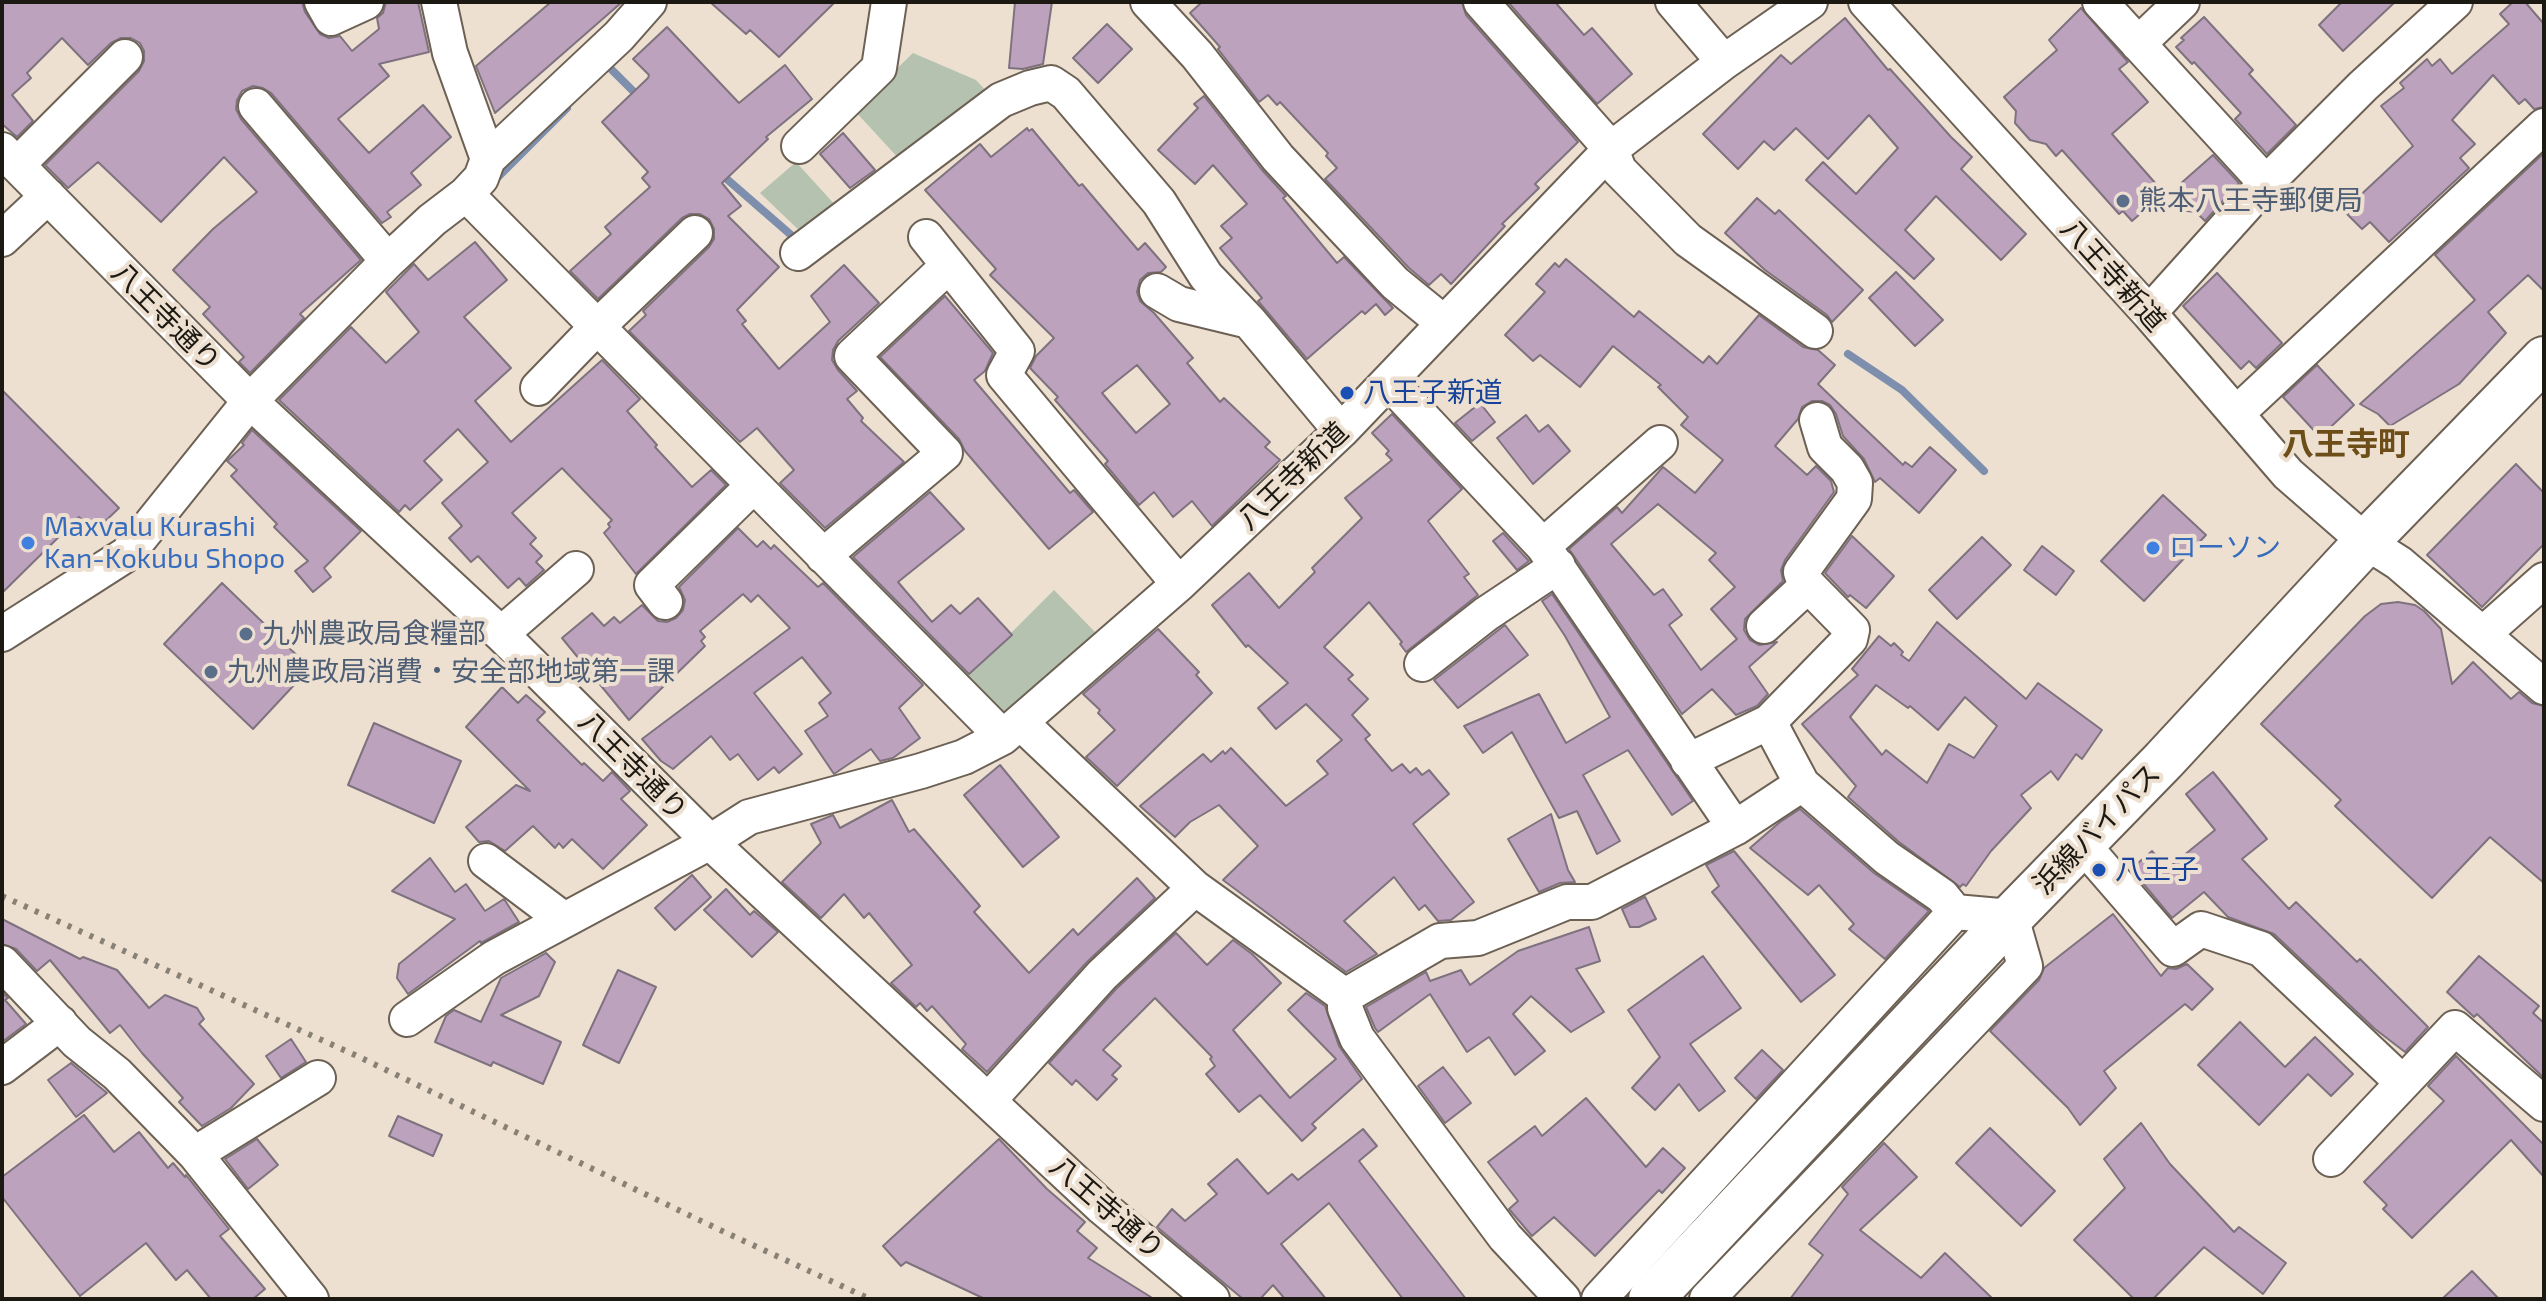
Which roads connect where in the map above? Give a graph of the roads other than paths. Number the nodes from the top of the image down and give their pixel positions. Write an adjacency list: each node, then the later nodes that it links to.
1 (322, 2): 2 (street)
2 (366, 2)
3 (439, 2): 22 (street)
4 (649, 2): 22 (street)
5 (889, 2): 19 (street)
6 (1148, 2): 35 (street)
7 (1481, 2): 20 (street)
8 (1673, 2): 16 (street)
9 (1810, 2): 16 (street, 八王寺新道)
10 (1866, 2): 33 (street, 八王寺新道)
11 (2100, 2): 14 (street)
12 (2182, 2): 14 (street)
13 (2455, 2): 23 (street)
14 (2138, 44): 23 (street)
15 (125, 57): 21 (street)
16 (1724, 62): 20 (street, 八王寺新道)
17 (256, 106): 30 (street)
18 (2544, 126): 42 (street)
19 (799, 146)
20 (1611, 149): 35 (street, 八王寺新道); 37 (street)
21 (10, 158): 25 (street, 八王寺通り)
22 (488, 159): 24 (street)
23 (2266, 183): 33 (street)
24 (466, 194): 30 (street); 36 (street)
25 (48, 196): 28 (street); 41 (street, 八王寺通り)
26 (695, 233): 36 (street)
27 (926, 237): 31 (street)
28 (2, 239)
29 (798, 253): 34 (street)
30 (388, 261): 41 (street)
31 (948, 266): 48 (street); 53 (street)
32 (1157, 291): 34 (street)
33 (2149, 313): 42 (street, 八王寺新道)
34 (1249, 321): 44 (street)
35 (1444, 323): 39 (street, 八王寺新道)
36 (596, 328): 40 (street); 46 (street)
37 (1815, 331)
38 (2544, 359): 47 (highway, 浜線バイパス)
39 (1389, 382): 44 (street, 八王寺新道); 49 (street)
40 (538, 388)
41 (250, 401): 56 (street); 57 (street, 八王寺通り)
42 (2236, 414): 47 (street, 八王寺新道)
43 (1817, 420): 52 (street)
44 (1341, 431): 53 (street, 八王寺新道)
45 (1660, 443): 49 (street)
46 (753, 486): 48 (street); 54 (street)
47 (2366, 542): 58 (street, 八王寺新道); 67 (highway, 浜線バイパス)
48 (823, 556): 62 (street)
49 (1551, 556): 59 (street); 63 (street)
50 (576, 569): 57 (street)
51 (2544, 580): 58 (street)
52 (1806, 583): 55 (street); 61 (street)
53 (1179, 584): 62 (street, 八王寺新道)
54 (665, 602)
55 (1764, 626)
56 (2, 634)
57 (501, 634): 66 (street, 八王寺通り)
58 (2483, 634): 60 (street, 八王寺新道)
59 (1422, 664)
60 (2544, 687)
61 (1769, 722): 63 (street); 64 (street)
62 (1012, 730): 66 (street, 八王寺新道); 69 (street)
63 (1688, 761): 65 (street)
64 (1802, 784): 65 (street); 70 (street)
65 (1735, 828): 74 (street)
66 (710, 842): 72 (street, 八王寺新道); 80 (street, 八王寺通り)
67 (2082, 844): 71 (highway, 浜線バイパス); 79 (street)
68 (486, 861): 72 (street)
69 (1195, 888): 74 (street); 80 (street)
70 (1955, 912): 71 (street); 87 (street)
71 (2011, 917): 88 (highway, 浜線バイパス); 89 (street)
72 (563, 919): 75 (street, 八王寺新道)
73 (2, 963): 76 (street)
74 (1345, 996): 86 (street)
75 (407, 1019)
76 (60, 1023): 77 (street); 82 (street)
77 (2, 1067)
78 (318, 1078): 82 (street)
79 (2403, 1083): 81 (street); 83 (street)
80 (988, 1101): 85 (street, 八王寺通り)
81 (2544, 1104)
82 (195, 1154): 84 (street)
83 (2331, 1159)
84 (311, 1299)
85 (1212, 1299)
86 (1563, 1299)
87 (1599, 1299)
88 (1651, 1299)
89 (1707, 1299)

